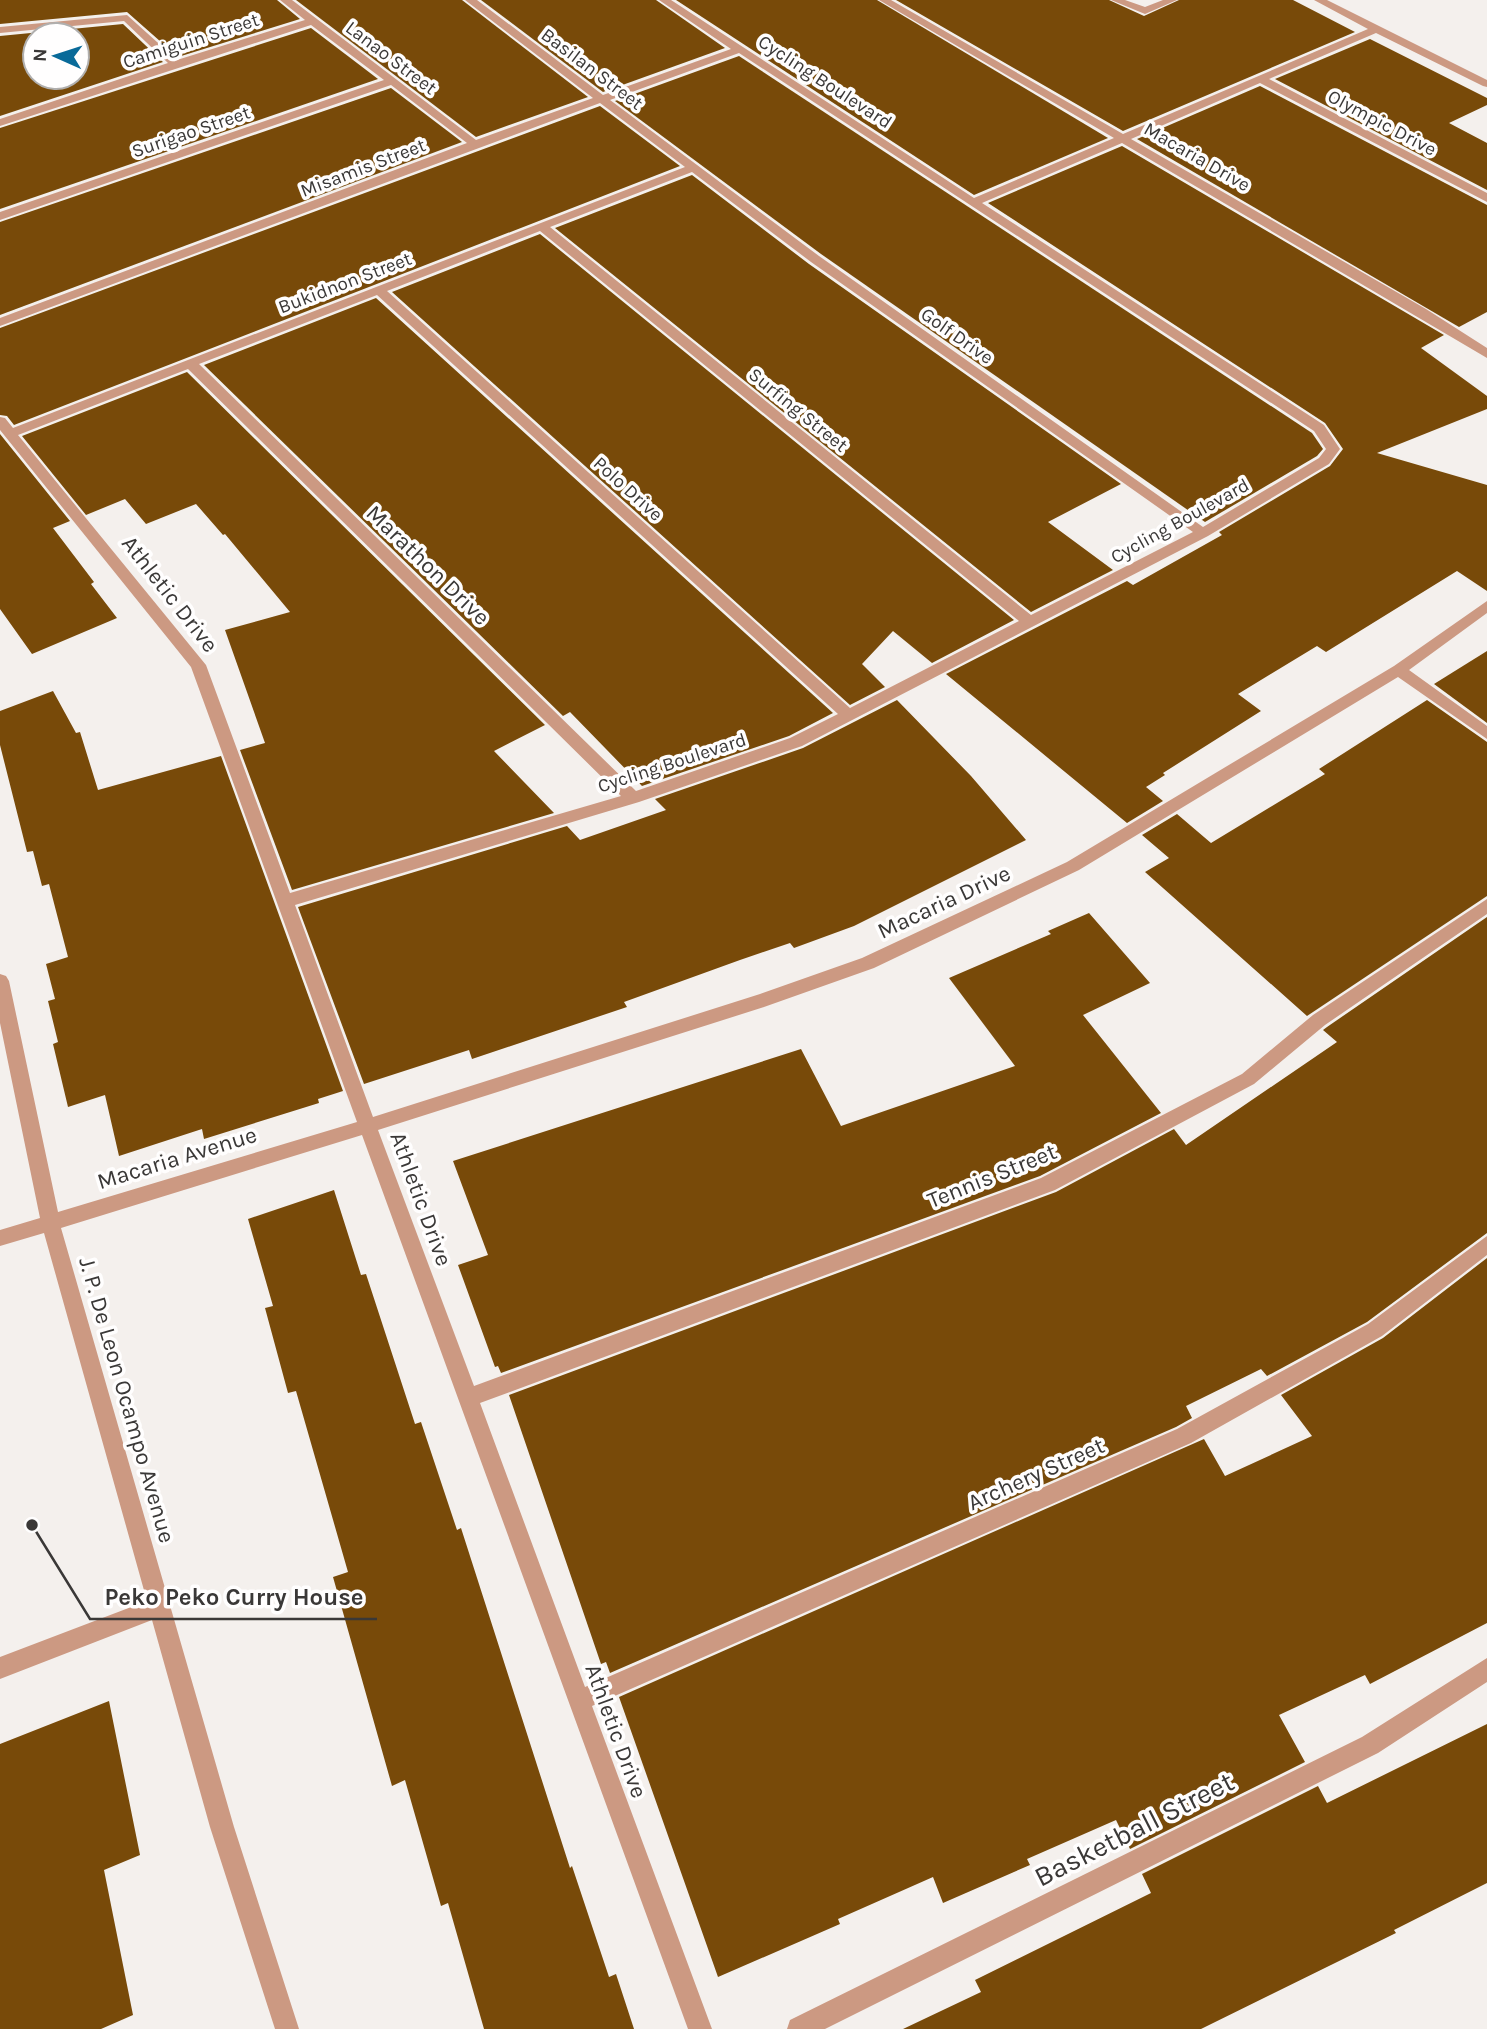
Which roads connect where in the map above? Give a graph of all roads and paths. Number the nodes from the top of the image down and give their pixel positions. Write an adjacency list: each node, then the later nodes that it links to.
1 (285, 0): 8 (street, Lanao Street)
2 (470, 0): 16 (street, Basilan Street)
3 (664, 0): 11 (street, Cycling Boulevard)
4 (884, 0): 18 (street, Macaria Drive)
5 (1116, 0): 6 (street)
6 (1172, 0)
7 (1319, 0): 9 (street)
8 (313, 21): 12 (street, Camiguin Street); 14 (street, Lanao Street)
9 (1378, 29): 13 (street); 15 (street)
10 (0, 30): 12 (street)
11 (741, 49): 16 (street, Misamis Street); 22 (street, Cycling Boulevard)
12 (175, 64): 17 (street, Camiguin Street)
13 (1261, 79): 18 (street); 21 (street, Olympic Drive)
14 (393, 81): 19 (street, Lanao Street); 23 (street, Surigao Street)
15 (1487, 83)
16 (603, 97): 19 (street, Misamis Street); 20 (street, Basilan Street)
17 (0, 123)
18 (1123, 139): 22 (street); 27 (street, Macaria Drive)
19 (475, 145): 26 (street, Misamis Street)
20 (692, 168): 24 (street, Bukidnon Street); 30 (street, Golf Drive)
21 (1487, 198)
22 (972, 203): 30 (street, Cycling Boulevard)
23 (0, 216)
24 (542, 227): 25 (street, Bukidnon Street); 32 (street, Surfing Street)
25 (379, 290): 28 (street, Bukidnon Street); 34 (street, Polo Drive)
26 (0, 322)
27 (1487, 354)
28 (191, 364): 29 (street, Bukidnon Street); 36 (street, Marathon Drive)
29 (7, 436): 37 (street, Athletic Drive)
30 (1202, 533): 32 (street, Cycling Boulevard)
31 (1487, 606): 33 (street, Macaria Drive)
32 (1030, 622): 34 (street, Cycling Boulevard)
33 (1399, 670): 35 (street); 40 (street, Macaria Drive)
34 (850, 716): 36 (street, Cycling Boulevard)
35 (1487, 734)
36 (633, 798): 37 (street, Cycling Boulevard)
37 (285, 901): 40 (street, Athletic Drive)
38 (1487, 905): 44 (street, Tennis Street)
39 (0, 981): 41 (street, J. P. De Leon Ocampo Avenue)
40 (368, 1126): 41 (street, Macaria Avenue); 44 (street, Athletic Drive)
41 (50, 1222): 42 (street, Macaria Avenue); 45 (street, J. P. De Leon Ocampo Avenue)
42 (0, 1238)
43 (1487, 1244): 48 (street, Archery Street)
44 (467, 1398): 48 (street, Athletic Drive)
45 (158, 1607): 46 (street); 49 (street, J. P. De Leon Ocampo Avenue)
46 (0, 1668)
47 (1487, 1669): 51 (street, Basketball Street)
48 (578, 1701): 50 (street, Athletic Drive)
49 (287, 2029)
50 (700, 2029)
51 (799, 2029)

